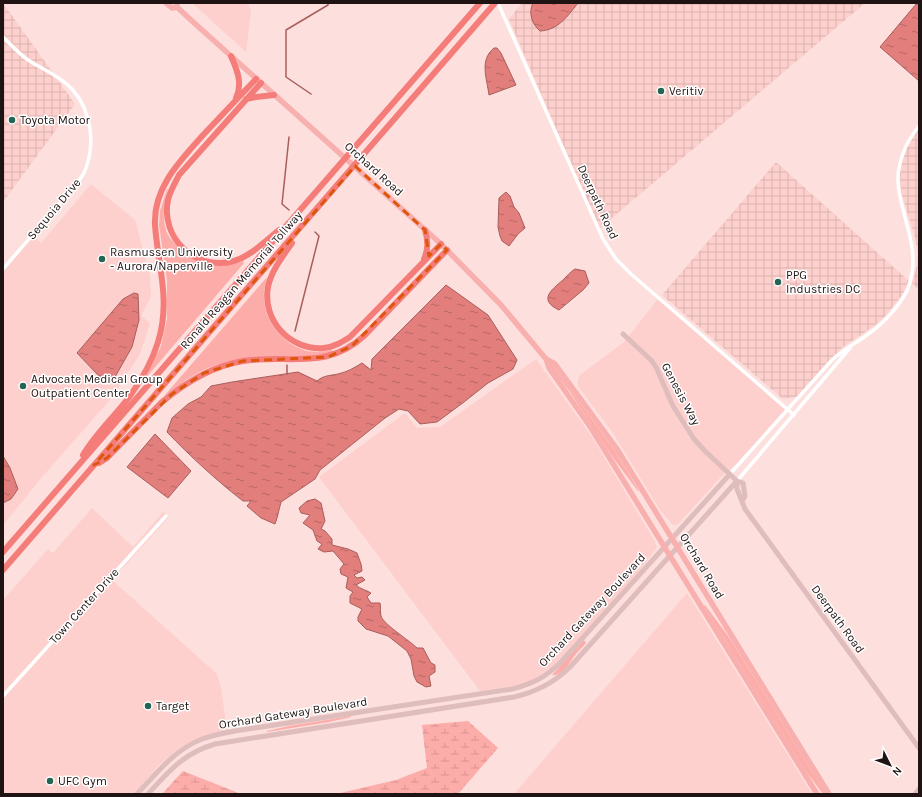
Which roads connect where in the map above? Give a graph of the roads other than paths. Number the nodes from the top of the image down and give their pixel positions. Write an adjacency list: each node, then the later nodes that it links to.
1 (166, 3): 4 (main road, Orchard Road)
2 (480, 3): 12 (highway, Ronald Reagan Memorial Tollway)
3 (497, 3): 13 (highway, Ronald Reagan Memorial Tollway); 22 (street, Deerpath Road)
4 (177, 5): 6 (main road, Orchard Road)
5 (3, 37): 18 (street, Sequoia Drive)
6 (231, 56): 7 (main road, Orchard Road); 10 (highway)
7 (258, 81): 8 (main road, Orchard Road); 9 (highway); 10 (highway)
8 (274, 95): 9 (highway); 14 (main road, Orchard Road)
9 (246, 99): 12 (highway)
10 (234, 101): 25 (highway)
11 (919, 126): 20 (street, Orchard Gateway Boulevard)
12 (291, 220): 25 (highway, Ronald Reagan Memorial Tollway)
13 (305, 224): 17 (highway); 24 (highway, Ronald Reagan Memorial Tollway)
14 (425, 230): 15 (main road, Orchard Road); 17 (highway)
15 (441, 244): 16 (main road, Orchard Road); 17 (highway)
16 (447, 250): 21 (main road, Orchard Road); 24 (highway)
17 (423, 263)
18 (3, 269)
19 (623, 334): 26 (street, Genesis Way)
20 (853, 345): 22 (street, Orchard Gateway Boulevard); 23 (street, Orchard Gateway Boulevard)
21 (546, 359): 29 (main road, Orchard Road); 30 (main road, Orchard Road)
22 (788, 410): 23 (street, Deerpath Road); 26 (street, Orchard Gateway Boulevard)
23 (794, 415): 27 (street, Orchard Gateway Boulevard)
24 (94, 465): 34 (highway, Ronald Reagan Memorial Tollway)
25 (75, 469): 32 (highway, Ronald Reagan Memorial Tollway)
26 (730, 474): 27 (street, Genesis Way); 29 (street, Orchard Gateway Boulevard)
27 (737, 481): 31 (street, Orchard Gateway Boulevard); 36 (street, Deerpath Road)
28 (166, 516): 35 (street, Town Center Drive)
29 (672, 538): 30 (street, Orchard Gateway Boulevard); 31 (main road, Orchard Road)
30 (665, 546): 33 (main road, Orchard Road); 38 (street, Orchard Gateway Boulevard)
31 (678, 548): 33 (street, Orchard Gateway Boulevard); 41 (main road, Orchard Road)
32 (3, 552)
33 (671, 556): 39 (street, Orchard Gateway Boulevard); 40 (main road, Orchard Road)
34 (3, 570)
35 (3, 696)
36 (919, 748)
37 (919, 789): 42 (street)
38 (137, 794)
39 (148, 794)
40 (817, 794)
41 (829, 794)
42 (915, 794)

